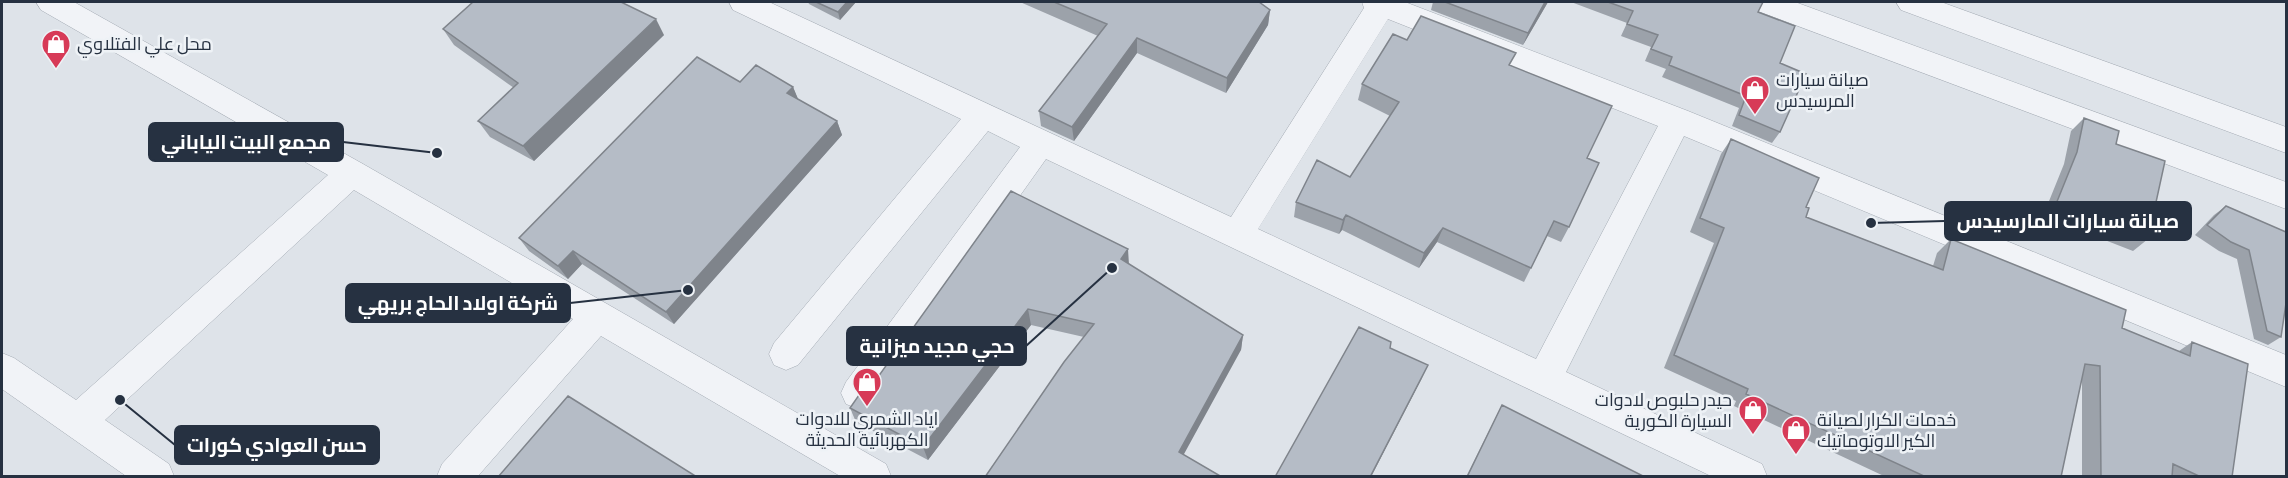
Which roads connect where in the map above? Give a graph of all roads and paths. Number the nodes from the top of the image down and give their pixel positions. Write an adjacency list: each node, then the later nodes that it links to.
1 (51, 2): 10 (street)
2 (743, 2): 6 (street)
3 (1765, 2): 11 (street)
4 (1911, 2): 8 (street)
5 (1379, 3): 7 (street); 12 (street)
6 (983, 115): 9 (street); 14 (street)
7 (1677, 120): 16 (street); 17 (street)
8 (2286, 140)
9 (1041, 142): 12 (street); 18 (street)
10 (352, 173): 13 (street); 19 (street)
11 (2286, 196)
12 (1237, 235): 17 (street)
13 (597, 316): 21 (street); 22 (street)
14 (786, 354)
15 (2, 369): 19 (street)
16 (2286, 371)
17 (1544, 380): 23 (street)
18 (859, 393)
19 (77, 422): 20 (street)
20 (156, 477)
21 (456, 477)
22 (873, 477)
23 (1749, 477)

